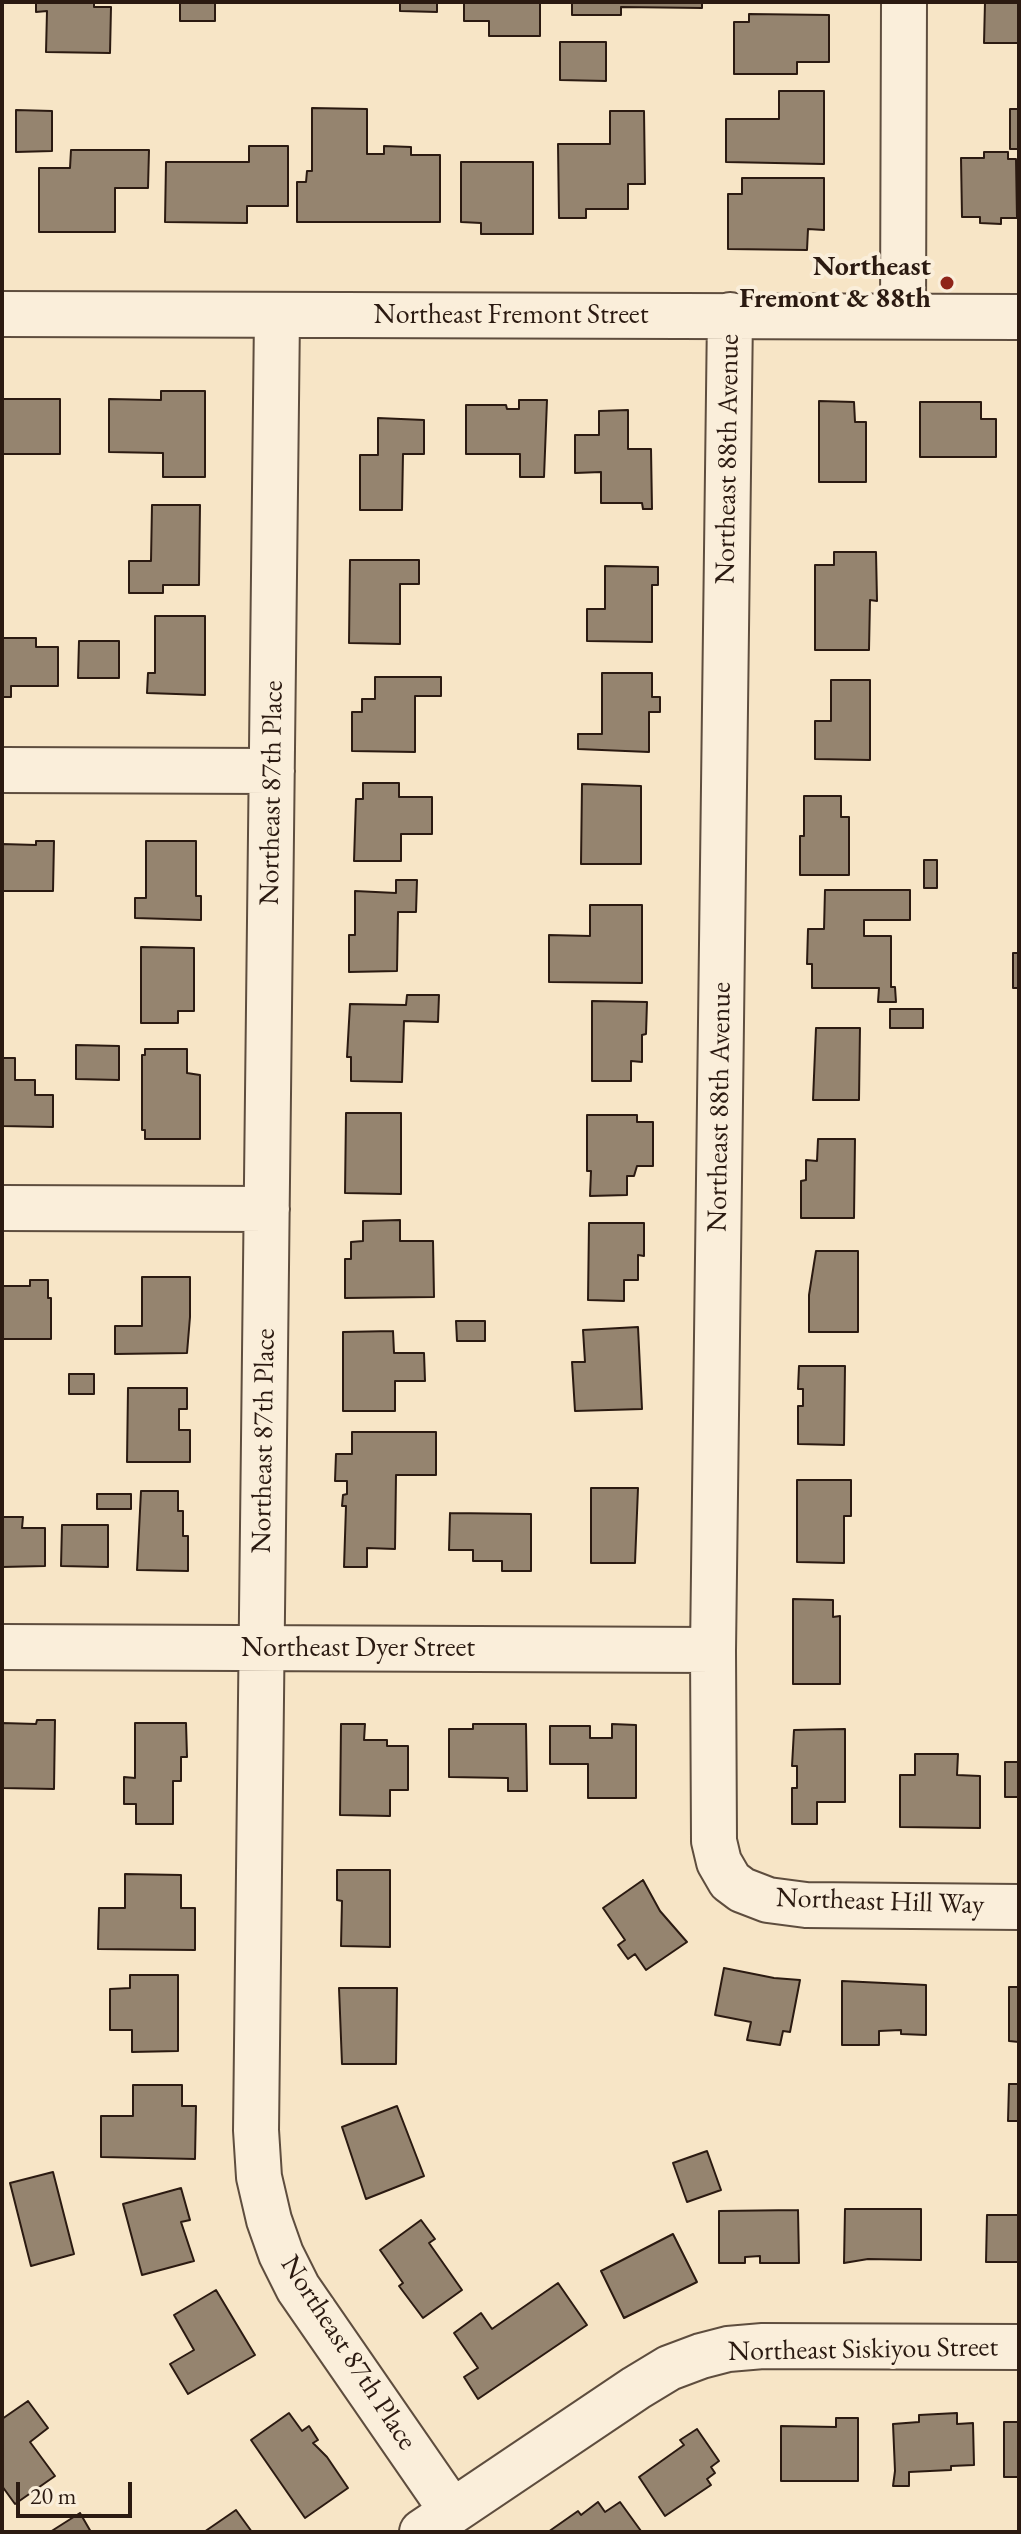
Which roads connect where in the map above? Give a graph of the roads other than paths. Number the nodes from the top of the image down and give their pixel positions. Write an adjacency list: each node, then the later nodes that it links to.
1 (904, 2): 4 (street)
2 (2, 314): 5 (street, Northeast Fremont Street)
3 (730, 315): 4 (street, Northeast Fremont Street); 5 (street, Northeast Fremont Street); 13 (street, Northeast 88th Avenue)
4 (903, 315): 6 (street, Northeast Fremont Street)
5 (277, 316): 8 (street, Northeast 87th Place)
6 (1019, 317)
7 (2, 770): 8 (street)
8 (272, 771): 10 (street, Northeast 87th Place)
9 (2, 1208): 10 (street)
10 (267, 1209): 12 (street, Northeast 87th Place)
11 (2, 1647): 12 (street, Northeast Dyer Street)
12 (262, 1648): 13 (street, Northeast Dyer Street); 17 (street, Northeast 87th Place)
13 (713, 1650): 14 (street, Northeast 88th Avenue)
14 (742, 1890): 15 (street, Northeast Hill Way)
15 (1019, 1907)
16 (1019, 2347): 17 (street, Northeast Siskiyou Street)
17 (437, 2521)

